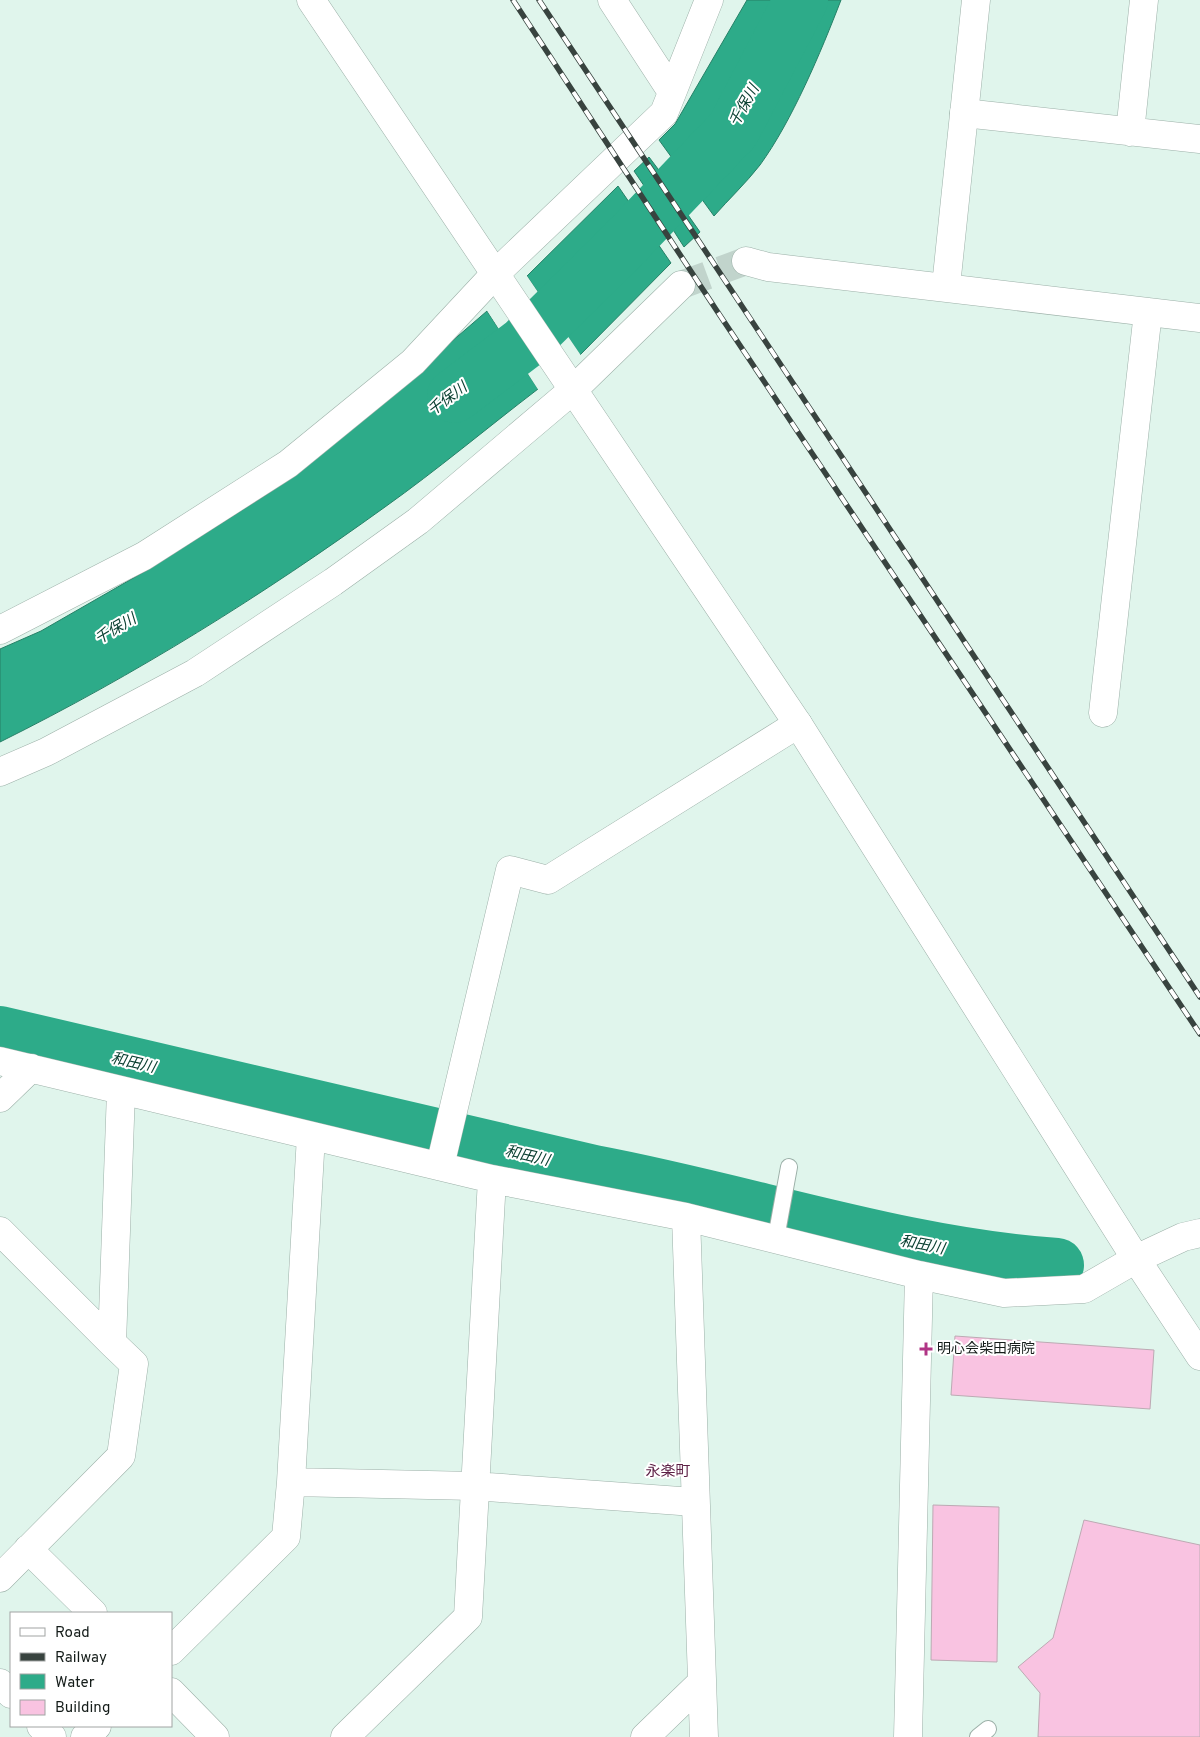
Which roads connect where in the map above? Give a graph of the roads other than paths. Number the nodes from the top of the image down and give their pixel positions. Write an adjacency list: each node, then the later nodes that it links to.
1 (311, 0): 11 (street)
2 (612, 0): 6 (street)
3 (709, 0): 6 (street)
4 (976, 0): 7 (street)
5 (1144, 0): 8 (street)
6 (672, 92): 11 (street)
7 (964, 113): 8 (street); 13 (street)
8 (1130, 132): 9 (street)
9 (1200, 139)
10 (746, 261): 13 (street)
11 (501, 280): 16 (street); 17 (street)
12 (680, 285): 16 (street)
13 (946, 286): 14 (street)
14 (1148, 312): 15 (street); 18 (street)
15 (1200, 318)
16 (569, 383): 19 (street); 20 (street)
17 (0, 630)
18 (1103, 713)
19 (798, 724): 26 (street); 33 (street)
20 (0, 772)
21 (0, 1061): 22 (street)
22 (31, 1068): 23 (street); 24 (street)
23 (121, 1090): 25 (street); 35 (street)
24 (0, 1098)
25 (311, 1136): 26 (street); 37 (street)
26 (441, 1159): 28 (street)
27 (789, 1166): 32 (lane)
28 (492, 1179): 29 (street); 38 (street)
29 (686, 1217): 32 (street); 39 (street)
30 (0, 1231): 35 (street)
31 (1200, 1233): 33 (street)
32 (777, 1234): 34 (street)
33 (1136, 1259): 34 (street); 36 (street)
34 (919, 1275): 56 (street)
35 (112, 1343): 40 (street)
36 (1200, 1356)
37 (291, 1482): 38 (street); 43 (street)
38 (474, 1486): 39 (street); 53 (street)
39 (694, 1502): 44 (street)
40 (28, 1549): 41 (street); 42 (street)
41 (0, 1578)
42 (92, 1612)
43 (172, 1651)
44 (702, 1682): 54 (street); 55 (street)
45 (0, 1683): 46 (street)
46 (10, 1693)
47 (172, 1693): 52 (street)
48 (42, 1727): 50 (street)
49 (96, 1727): 51 (street)
50 (52, 1737)
51 (85, 1737)
52 (215, 1737)
53 (345, 1737)
54 (645, 1737)
55 (704, 1737)
56 (908, 1737)

